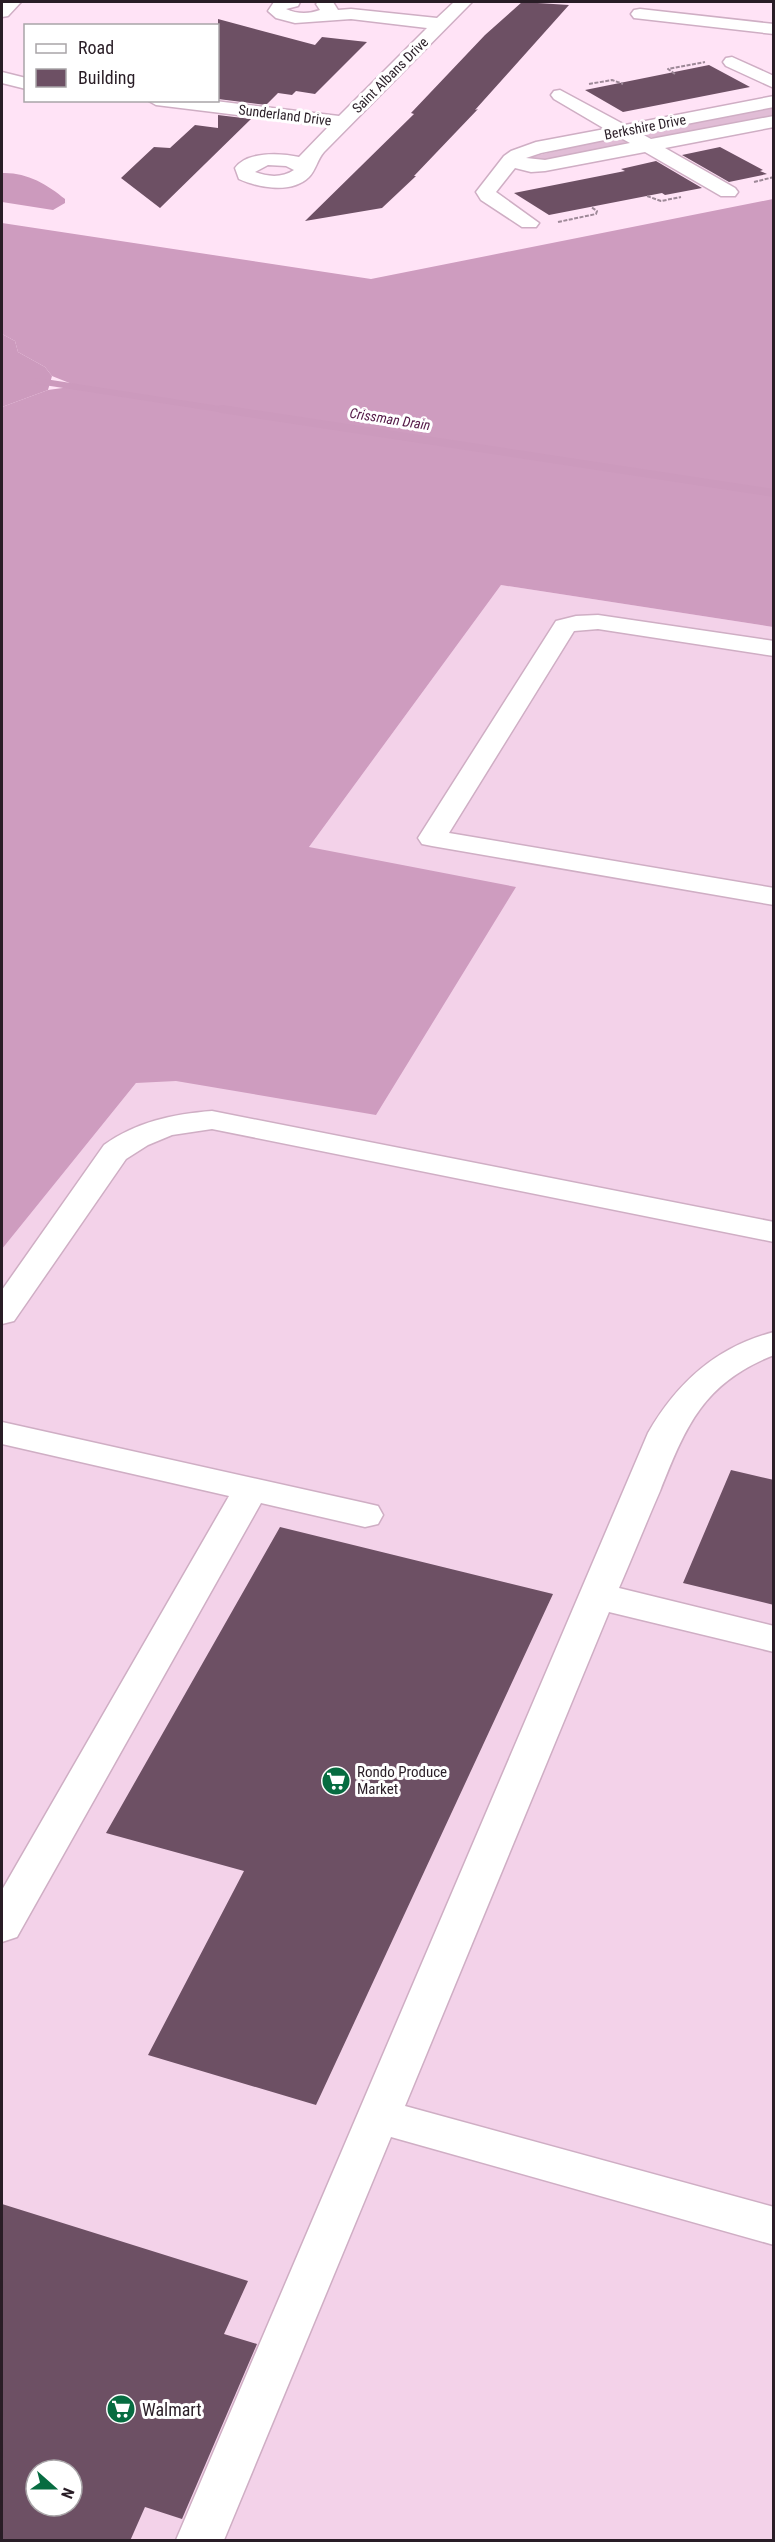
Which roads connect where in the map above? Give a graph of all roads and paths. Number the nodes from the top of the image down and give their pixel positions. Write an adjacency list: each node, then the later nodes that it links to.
1 (12, 2): 5 (street)
2 (292, 2): 4 (street)
3 (463, 2): 7 (street, Saint Albans Drive)
4 (321, 8): 7 (street)
5 (2, 12)
6 (640, 14): 8 (street)
7 (440, 24): 23 (street, Saint Albans Drive)
8 (774, 29)
9 (706, 62): 11 (path)
10 (732, 62): 17 (street)
11 (682, 66): 12 (path); 13 (path)
12 (687, 69)
13 (675, 74)
14 (2, 77): 16 (street)
15 (598, 82): 18 (path)
16 (24, 83)
17 (774, 84)
18 (603, 85)
19 (560, 95): 24 (street)
20 (774, 101): 24 (street, Berkshire Drive)
21 (173, 102): 23 (street, Sunderland Drive)
22 (774, 120): 25 (street, Berkshire Drive)
23 (343, 122): 26 (street, Saint Albans Drive)
24 (623, 131): 25 (street); 27 (street, Berkshire Drive)
25 (648, 146): 29 (street, Berkshire Drive); 36 (street)
26 (317, 148): 28 (street, Saint Albans Drive); 30 (street, Saint Albans Drive)
27 (518, 155): 29 (street); 31 (street, Berkshire Drive)
28 (274, 160): 30 (street, Saint Albans Drive); 30 (street, Saint Albans Drive)
29 (535, 166): 31 (street, Berkshire Drive)
30 (304, 171)
31 (499, 175): 45 (street, Berkshire Drive)
32 (763, 175): 34 (path)
33 (774, 177): 34 (path)
34 (769, 178): 35 (path)
35 (747, 183)
36 (728, 192)
37 (669, 194): 40 (path)
38 (647, 196): 40 (path)
39 (686, 196): 40 (path)
40 (675, 198)
41 (591, 207): 43 (path)
42 (578, 213): 43 (path)
43 (583, 217): 44 (path)
44 (555, 222)
45 (529, 223)
46 (774, 649): 47 (street)
47 (774, 897)
48 (774, 1232): 49 (street)
49 (2, 1314)
50 (774, 1344): 54 (street)
51 (2, 1433): 52 (street)
52 (251, 1489): 53 (street); 56 (street)
53 (365, 1515)
54 (597, 1596): 55 (street); 57 (street)
55 (774, 1639)
56 (2, 1926)
57 (378, 2116): 58 (street); 59 (street)
58 (774, 2226)
59 (200, 2541)

